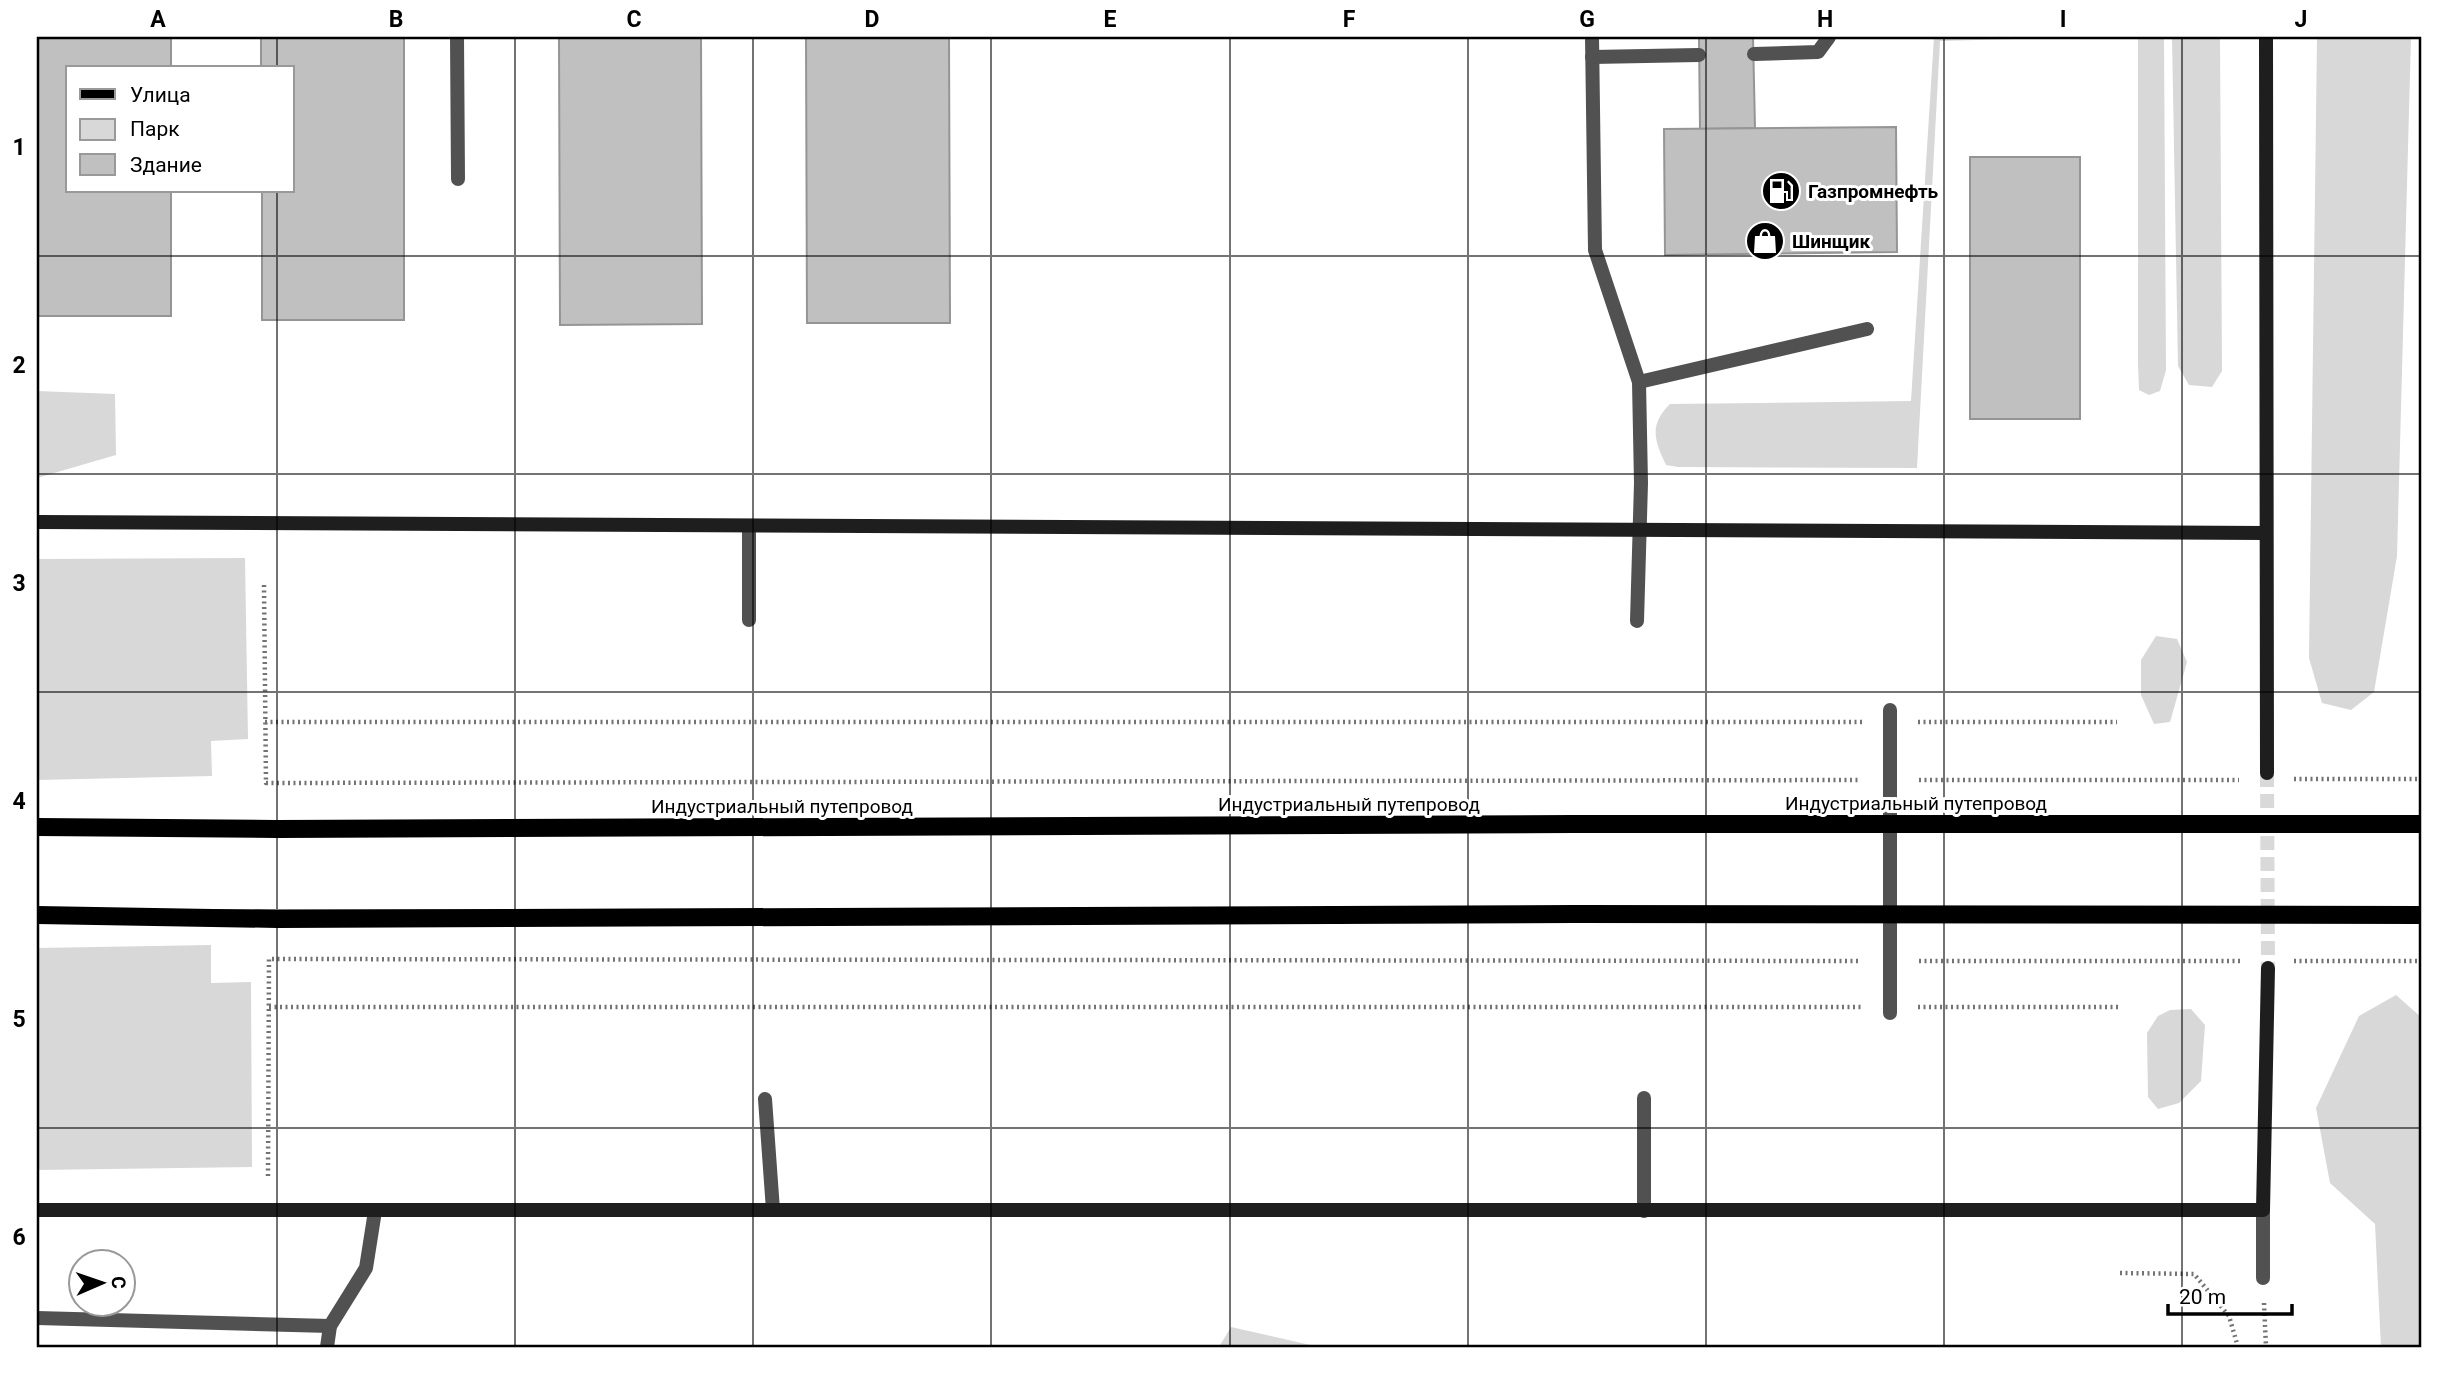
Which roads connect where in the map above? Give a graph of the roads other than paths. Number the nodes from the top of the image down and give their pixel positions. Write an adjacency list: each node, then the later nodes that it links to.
1 (457, 37): 8 (lane)
2 (1592, 37): 7 (lane)
3 (1829, 37): 5 (lane)
4 (2266, 37): 14 (street)
5 (1754, 54)
6 (1699, 55): 7 (lane)
7 (1592, 57): 10 (lane)
8 (458, 179)
9 (1867, 330): 10 (lane)
10 (1639, 382): 13 (lane)
11 (37, 522): 12 (street)
12 (750, 526): 13 (street); 15 (lane)
13 (1638, 530): 14 (street); 16 (lane)
14 (2265, 533): 18 (street)
15 (749, 620)
16 (1637, 621)
17 (1890, 716): 24 (lane)
18 (2267, 773)
19 (2422, 824): 20 (main road, Индустриальный путепровод)
20 (37, 827)
21 (37, 915): 22 (main road)
22 (2422, 915)
23 (2262, 965): 30 (street)
24 (1890, 1010)
25 (1644, 1098): 31 (lane)
26 (765, 1099): 29 (lane)
27 (37, 1210): 28 (street)
28 (375, 1210): 29 (street); 34 (lane)
29 (773, 1210): 31 (street)
30 (2263, 1210): 31 (street); 32 (lane)
31 (1644, 1211)
32 (2263, 1278)
33 (37, 1318): 34 (lane)
34 (330, 1326): 35 (lane)
35 (327, 1347)

